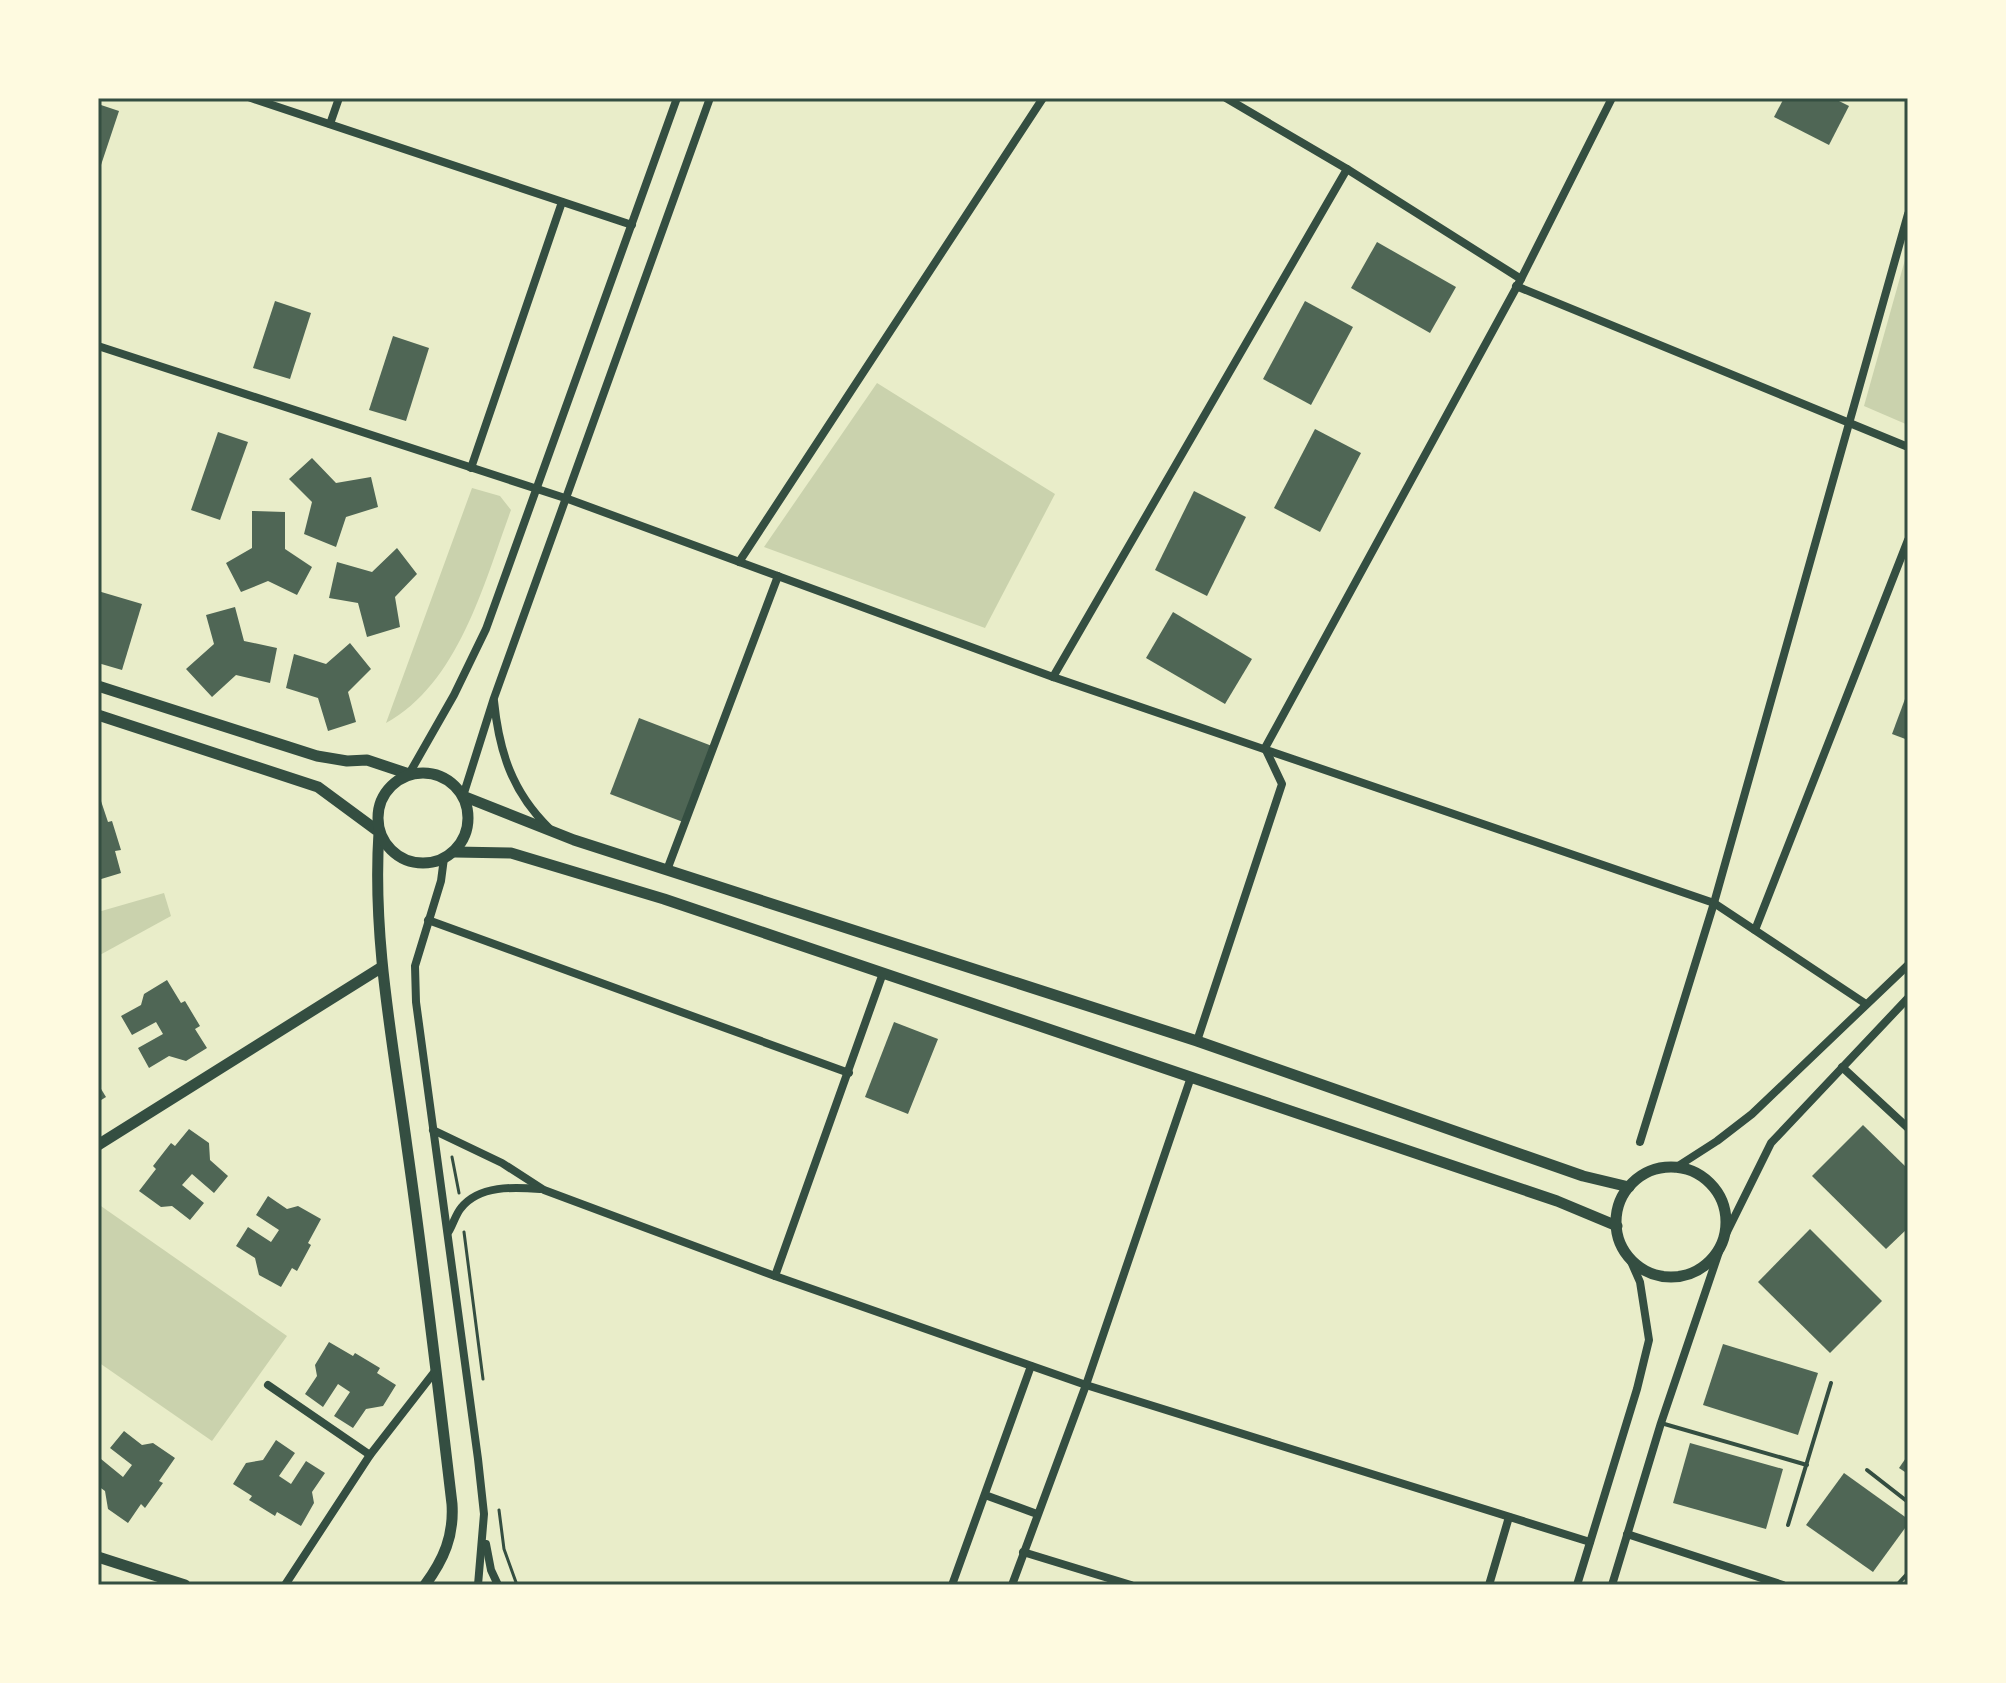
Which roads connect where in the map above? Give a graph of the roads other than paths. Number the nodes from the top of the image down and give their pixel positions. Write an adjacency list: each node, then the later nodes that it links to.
1 (251, 98): 8 (street)
2 (339, 98): 8 (street)
3 (677, 98): 12 (street)
4 (710, 98): 19 (street)
5 (1043, 98): 21 (street)
6 (1226, 98): 9 (street)
7 (1612, 98): 13 (street)
8 (330, 124): 10 (street)
9 (1347, 169): 13 (street); 23 (street)
10 (562, 202): 12 (street); 17 (street)
11 (1908, 214): 15 (street)
12 (632, 225): 18 (street)
13 (1518, 283): 15 (street); 27 (street)
14 (98, 346): 17 (street)
15 (1848, 423): 16 (street); 35 (street)
16 (1908, 447)
17 (471, 468): 18 (street)
18 (537, 489): 19 (street); 28 (street)
19 (568, 499): 21 (street); 25 (street)
20 (1908, 540): 37 (street)
21 (739, 562): 22 (street)
22 (778, 576): 23 (street); 34 (street)
23 (1053, 677): 27 (street)
24 (98, 686): 28 (street)
25 (494, 698): 29 (street); 30 (street)
26 (98, 715): 31 (street)
27 (1265, 748): 35 (street); 43 (street)
28 (409, 774): 29 (street); 31 (street)
29 (463, 796): 30 (street); 32 (street)
30 (549, 829): 34 (street)
31 (379, 832): 33 (street); 39 (street)
32 (455, 852): 33 (street); 40 (street)
33 (444, 858): 36 (street)
34 (667, 870): 43 (street)
35 (1714, 903): 37 (street); 49 (street)
36 (428, 920): 45 (street); 48 (street)
37 (1755, 930): 42 (street)
38 (1908, 965): 42 (street)
39 (382, 967): 50 (street); 60 (street)
40 (883, 973): 45 (street); 46 (street)
41 (1908, 998): 44 (street)
42 (1866, 1004): 51 (street)
43 (1197, 1041): 52 (street)
44 (1842, 1067): 47 (street); 56 (street)
45 (849, 1073): 58 (street)
46 (1191, 1077): 54 (street); 63 (street)
47 (1908, 1128)
48 (433, 1130): 53 (street); 55 (street)
49 (1640, 1142)
50 (98, 1145)
51 (1675, 1168): 52 (street); 56 (street)
52 (1629, 1187): 54 (street)
53 (544, 1190): 55 (street); 58 (street)
54 (1617, 1226): 57 (street)
55 (448, 1233): 74 (street)
56 (1723, 1240): 57 (street); 64 (street)
57 (1629, 1257): 75 (street)
58 (775, 1276): 59 (street)
59 (1031, 1366): 63 (street); 68 (street)
60 (436, 1370): 65 (street); 81 (street)
61 (1831, 1383): 66 (lane)
62 (268, 1385): 65 (street)
63 (1086, 1385): 70 (street); 71 (street)
64 (1661, 1423): 66 (lane); 73 (street)
65 (370, 1455): 80 (street)
66 (1807, 1465): 72 (lane)
67 (1867, 1470): 69 (lane)
68 (985, 1495): 70 (street); 84 (street)
69 (1908, 1502)
70 (1037, 1514): 76 (street)
71 (1509, 1517): 75 (street); 87 (street)
72 (1788, 1525)
73 (1627, 1534): 89 (street); 90 (street)
74 (484, 1536): 82 (street); 83 (street)
75 (1590, 1542): 88 (street)
76 (1023, 1552): 85 (street); 86 (street)
77 (98, 1557): 79 (street)
78 (1908, 1573): 91 (lane)
79 (185, 1585)
80 (285, 1585)
81 (425, 1585)
82 (478, 1585)
83 (498, 1585)
84 (952, 1585)
85 (1012, 1585)
86 (1131, 1585)
87 (1489, 1585)
88 (1577, 1585)
89 (1612, 1585)
90 (1783, 1585)
91 (1897, 1585)

